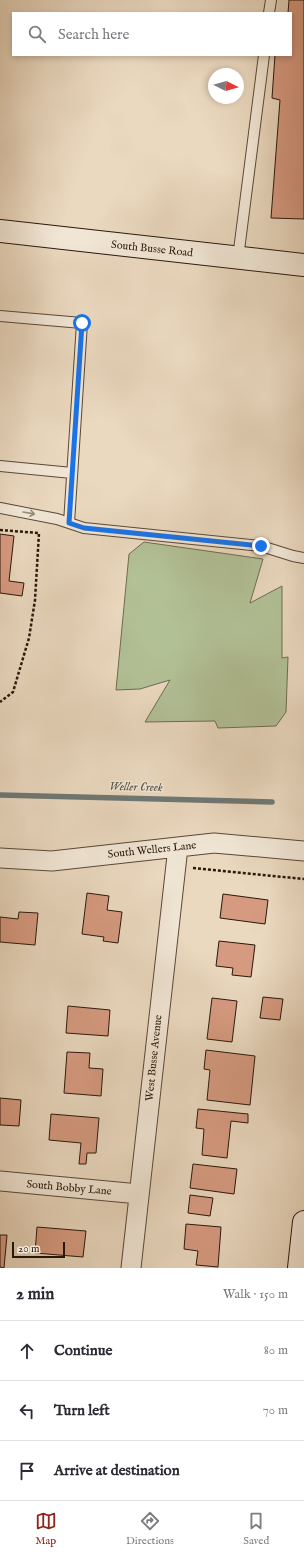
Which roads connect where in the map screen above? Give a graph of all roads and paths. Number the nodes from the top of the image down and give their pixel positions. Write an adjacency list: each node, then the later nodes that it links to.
1 (271, 0): 2 (lane)
2 (269, 12)
3 (264, 56): 5 (lane)
4 (0, 231): 5 (main road, South Busse Road)
5 (238, 258): 6 (main road, South Busse Road)
6 (304, 265)
7 (0, 316): 9 (lane)
8 (0, 466): 9 (lane)
9 (72, 473): 11 (lane)
10 (0, 508): 11 (lane, one-way to 11)
11 (69, 523): 13 (lane)
12 (0, 530): 16 (path)
13 (293, 556): 14 (lane); 15 (lane)
14 (304, 558)
15 (304, 566)
16 (0, 702)
17 (178, 847): 18 (street, South Wellers Lane); 19 (street, South Wellers Lane); 20 (street, West Busse Avenue)
18 (304, 851)
19 (0, 858)
20 (175, 871): 21 (path); 23 (street, West Busse Avenue)
21 (304, 879)
22 (0, 1181): 23 (street, South Bobby Lane)
23 (139, 1194): 25 (street, West Busse Avenue)
24 (304, 1222): 26 (main road)
25 (130, 1268)
26 (299, 1268)

